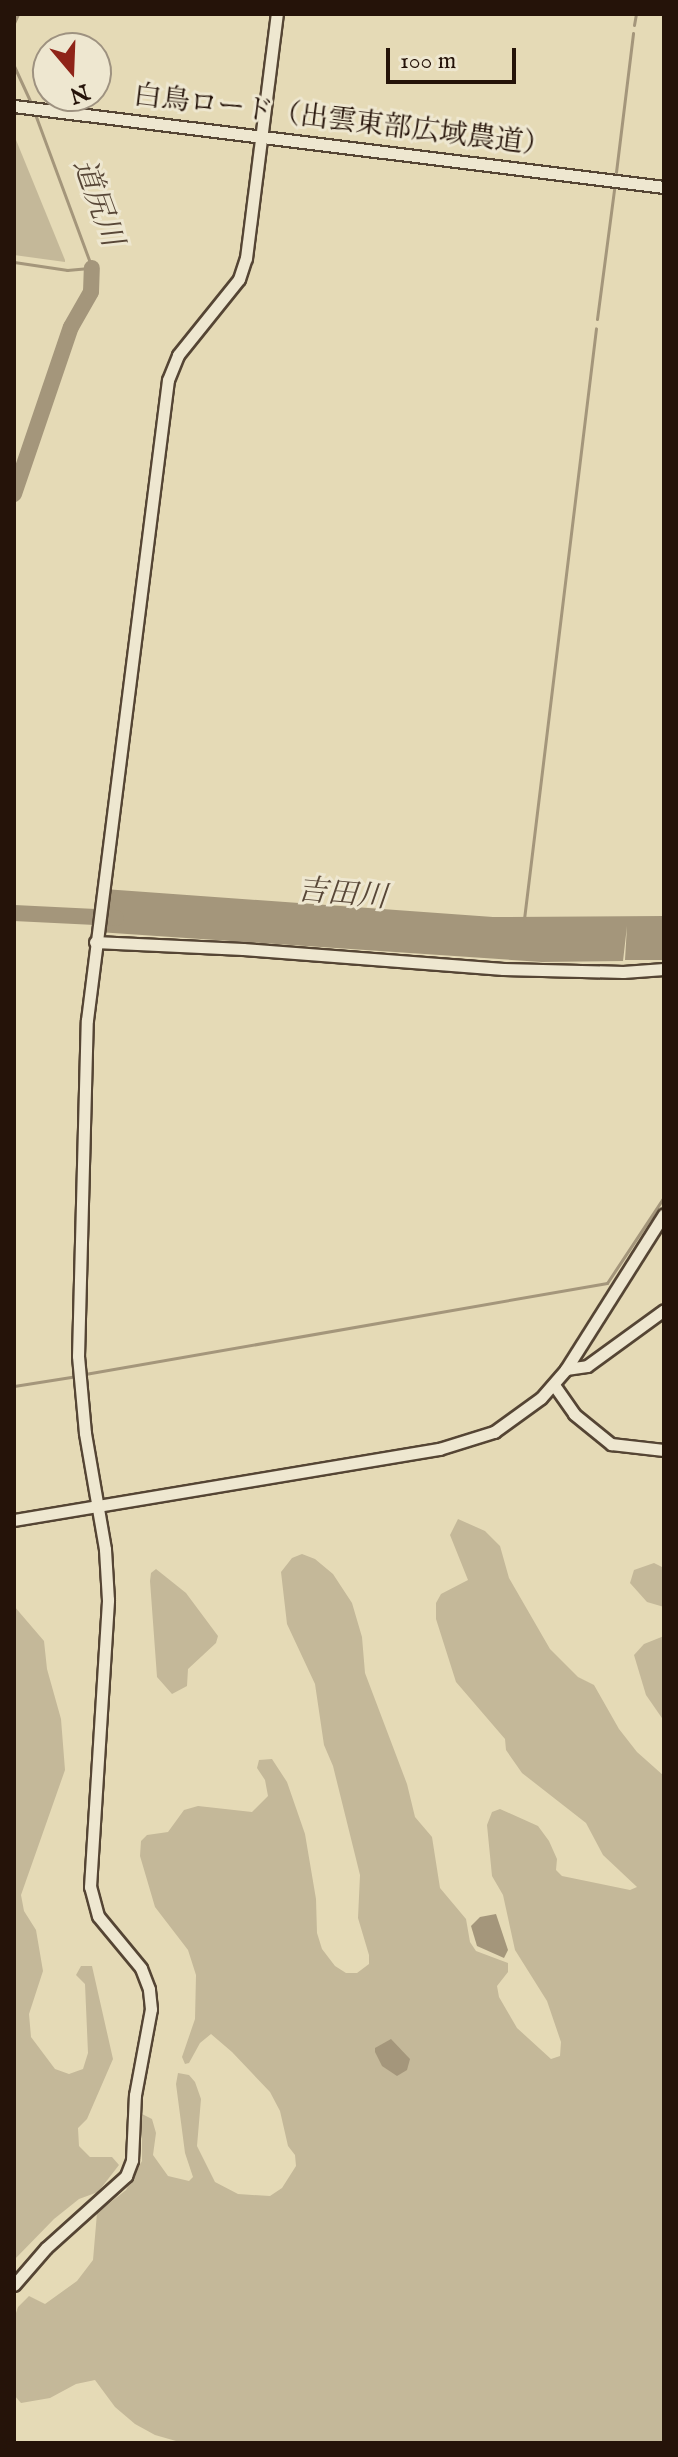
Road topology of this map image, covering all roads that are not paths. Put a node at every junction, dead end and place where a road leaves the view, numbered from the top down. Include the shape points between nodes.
1 (277, 14) edge
2 (16, 106) edge
3 (262, 138) junction
4 (664, 187) edge
5 (95, 940) junction
6 (664, 969) edge
7 (664, 1214) edge
8 (664, 1310) edge
9 (566, 1369) junction
10 (554, 1385) junction
11 (664, 1450) edge
12 (97, 1506) junction
13 (14, 1520) edge
14 (14, 2285) edge

1 - 3 street
2 - 3 street, 白鳥ロード（出雲東部広域農道）
3 - 4 street, 白鳥ロード（出雲東部広域農道）
3 - 5 street via 239,279 178,355 168,380
5 - 6 street via 503,969
5 - 12 street via 87,1020 78,1356
7 - 9 street
8 - 9 street via 587,1366
9 - 10 street
10 - 11 street via 574,1414 611,1444
10 - 12 street via 514,1421 439,1449
12 - 13 street
12 - 14 street via 108,1600 92,1899 101,1922 141,1968 151,2009 126,2176 46,2248

